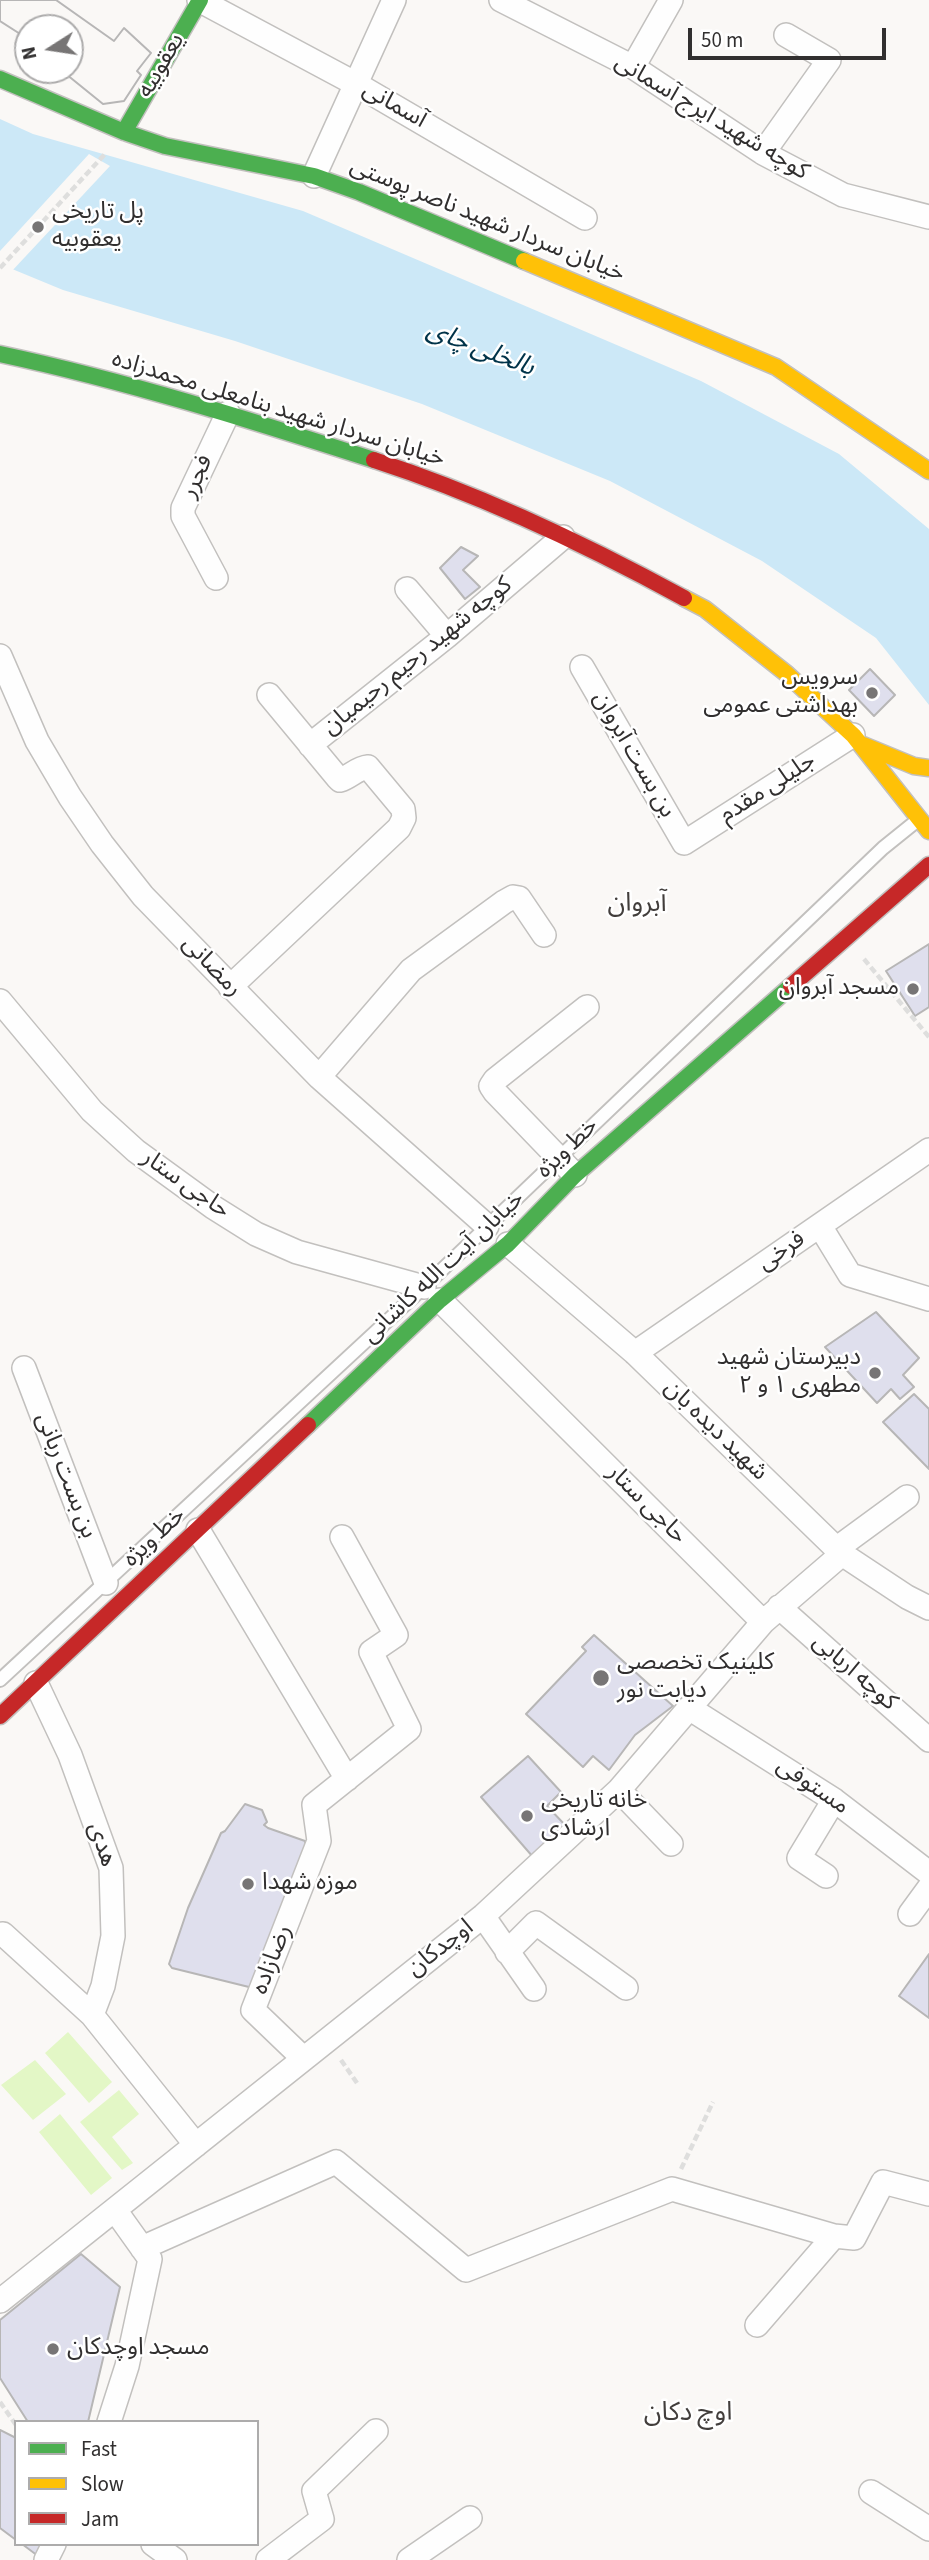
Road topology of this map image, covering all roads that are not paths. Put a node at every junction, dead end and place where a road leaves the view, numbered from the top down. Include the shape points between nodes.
1 (200, 0) edge
2 (394, 0) edge
3 (501, 0) edge
4 (671, 0) edge
5 (786, 35) dead end
6 (0, 67) edge
7 (633, 67) junction
8 (9, 84) edge
9 (356, 84) junction
10 (124, 132) junction
11 (763, 153) junction
12 (314, 176) junction
13 (929, 217) edge
14 (584, 218) dead end
15 (0, 354) edge
16 (228, 413) junction
17 (929, 471) edge
18 (563, 537) junction
19 (216, 578) dead end
20 (407, 589) dead end
21 (447, 636) junction
22 (0, 656) edge
23 (582, 667) dead end
24 (7, 694) edge
25 (269, 695) dead end
26 (857, 739) junction
27 (310, 745) junction
28 (929, 768) edge
29 (926, 820) edge
30 (684, 843) joint
31 (929, 865) edge
32 (544, 935) dead end
33 (230, 987) junction
34 (0, 1001) edge
35 (587, 1007) dead end
36 (319, 1077) junction
37 (929, 1150) edge
38 (558, 1158) junction
39 (575, 1175) junction
40 (487, 1226) junction
41 (820, 1226) junction
42 (509, 1244) junction
43 (432, 1294) junction
44 (929, 1298) edge
45 (635, 1353) junction
46 (24, 1368) dead end
47 (907, 1497) dead end
48 (198, 1530) junction
49 (342, 1537) dead end
50 (839, 1551) junction
51 (106, 1583) junction
52 (929, 1608) edge
53 (771, 1614) junction
54 (0, 1680) edge
55 (36, 1683) junction
56 (689, 1707) junction
57 (0, 1716) edge
58 (929, 1740) edge
59 (347, 1779) junction
60 (619, 1790) junction
61 (834, 1800) junction
62 (671, 1844) dead end
63 (929, 1873) edge
64 (826, 1876) dead end
65 (929, 1888) edge
66 (910, 1914) dead end
67 (483, 1916) junction
68 (3, 1934) dead end
69 (507, 1952) junction
70 (626, 1988) dead end
71 (534, 1989) dead end
72 (92, 2015) junction
73 (303, 2058) junction
74 (196, 2145) junction
75 (929, 2194) edge
76 (115, 2210) junction
77 (834, 2236) junction
78 (142, 2248) junction
79 (0, 2301) edge
80 (757, 2325) dead end
81 (110, 2420) edge
82 (376, 2431) dead end
83 (871, 2492) dead end
84 (470, 2518) dead end
85 (929, 2529) edge
86 (156, 2546) edge
87 (175, 2560) edge
88 (268, 2560) edge
89 (409, 2560) edge

1 - 9 street, آسمانی
1 - 10 main road, یعقوبیه
2 - 9 street
3 - 7 street, کوچه شهید ایرج آسمانی
4 - 7 street
5 - 11 street via 829,60
6 - 8 street
7 - 11 street, کوچه شهید ایرج آسمانی
8 - 10 main road, خیابان سردار شهید ناصر پوستی
9 - 12 street
9 - 14 street, آسمانی
10 - 12 main road, خیابان سردار شهید ناصر پوستی via 165,146
11 - 13 street, کوچه شهید ایرج آسمانی via 843,195
12 - 17 main road, خیابان سردار شهید ناصر پوستی via 776,367
15 - 16 main road, خیابان سردار شهید بنامعلی محمدزاده
16 - 18 main road, خیابان سردار شهید بنامعلی محمدزاده via 421,475
16 - 19 street, فجرر via 183,508
18 - 21 street, کوچه شهید رحیم رحیمیان
18 - 26 main road, خیابان سردار شهید بنامعلی محمدزاده via 705,609 787,674
20 - 21 street
21 - 27 street, کوچه شهید رحیم رحیمیان
22 - 24 street, رمضانی
23 - 30 street, بن بست آبروان
24 - 33 street, رمضانی via 102,844 143,896
25 - 27 street
26 - 28 main road via 914,766
26 - 29 main road, خیابان سردار شهید بنامعلی محمدزاده
26 - 30 street, جلیلی مقدم
27 - 33 street, کوچه شهید رحیم رحیمیان via 340,780 362,768 373,770 403,809 404,818 399,828
29 - 38 lane, خط ویژه via 883,848
31 - 39 main road, خیابان آیت الله کاشانی
32 - 36 street via 519,898 504,902 411,970
33 - 36 street, رمضانی
34 - 43 street, حاجی ستار via 92,1111 136,1151 213,1207 297,1252
35 - 38 street via 492,1086
36 - 40 street, رمضانی
37 - 41 street, فرخی
38 - 39 street
38 - 40 lane, خط ویژه
39 - 42 main road, خیابان آیت الله کاشانی
40 - 42 main road
40 - 43 lane, خط ویژه
41 - 44 street via 850,1275
41 - 45 street, فرخی
42 - 43 main road, خیابان آیت الله کاشانی
42 - 45 street, شهید دیده بان
43 - 48 main road, خیابان آیت الله کاشانی
43 - 51 lane, خط ویژه
43 - 53 street, حاجی ستار
45 - 50 street, شهید دیده بان
46 - 51 street, بن بست ربانی
47 - 50 street, اوچدکان
48 - 55 main road, خیابان آیت الله کاشانی
48 - 59 street
49 - 59 street, رضازاده via 396,1635 371,1652 410,1729
50 - 52 street, شهید دیده بان
50 - 53 street, اوچدکان
51 - 54 lane, خط ویژه
53 - 56 street, اوچدکان
53 - 58 street, کوچه اربابی
55 - 57 main road, خیابان آیت الله کاشانی
55 - 72 street, هدی via 70,1755 111,1868 113,1936
56 - 60 street, اوچدکان
56 - 61 street, مستوفی
59 - 73 street, رضازاده via 314,1805 319,1841 253,2010
60 - 62 street
60 - 67 street, اوچدکان
61 - 63 street, مستوفی
61 - 64 street via 799,1858
65 - 66 street
67 - 69 street
67 - 73 street, اوچدکان
68 - 72 street
69 - 70 street via 536,1923
69 - 71 street
72 - 74 street
73 - 74 street, اوچدکان
74 - 76 street, اوچدکان
75 - 77 street via 883,2182 854,2238
76 - 78 street
76 - 79 street, اوچدکان
77 - 78 street via 672,2189 466,2270 336,2162
77 - 80 street
78 - 81 street via 150,2259 127,2366
82 - 88 street via 314,2491 322,2519
83 - 85 street
84 - 89 street
86 - 87 street

